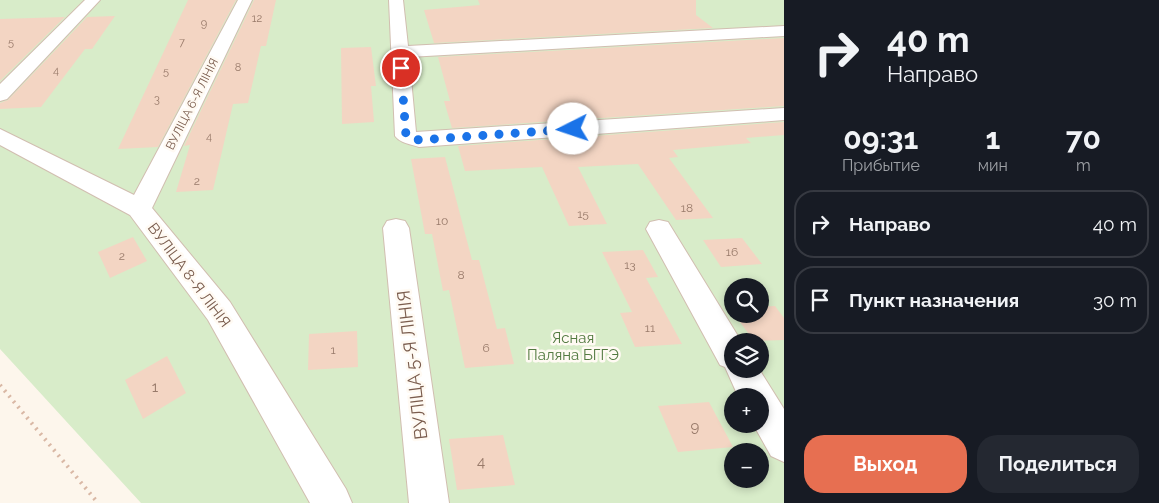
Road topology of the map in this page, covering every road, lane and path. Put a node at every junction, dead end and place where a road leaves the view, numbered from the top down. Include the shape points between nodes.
1 (93, 0) edge
2 (244, 0) edge
3 (396, 0) edge
4 (784, 31) edge
5 (400, 52) junction
6 (0, 95) edge
7 (784, 114) edge
8 (0, 136) edge
9 (139, 209) junction
10 (396, 228) dead end
11 (659, 229) dead end
12 (724, 341) edge
13 (0, 385) edge
14 (769, 417) edge
15 (784, 443) edge
16 (98, 503) edge
17 (332, 503) edge
18 (428, 503) edge

1 - 6 street
2 - 9 street, ВУЛІЦА 6-Я ЛІНІЯ
3 - 5 street
4 - 5 street
5 - 7 street via 406,136 419,140
8 - 9 street, ВУЛІЦА 8-Я ЛІНІЯ
9 - 17 street, ВУЛІЦА 8-Я ЛІНІЯ via 219,310
10 - 18 street, ВУЛІЦА 5-Я ЛІНІЯ
11 - 12 street
13 - 16 path
14 - 15 street

